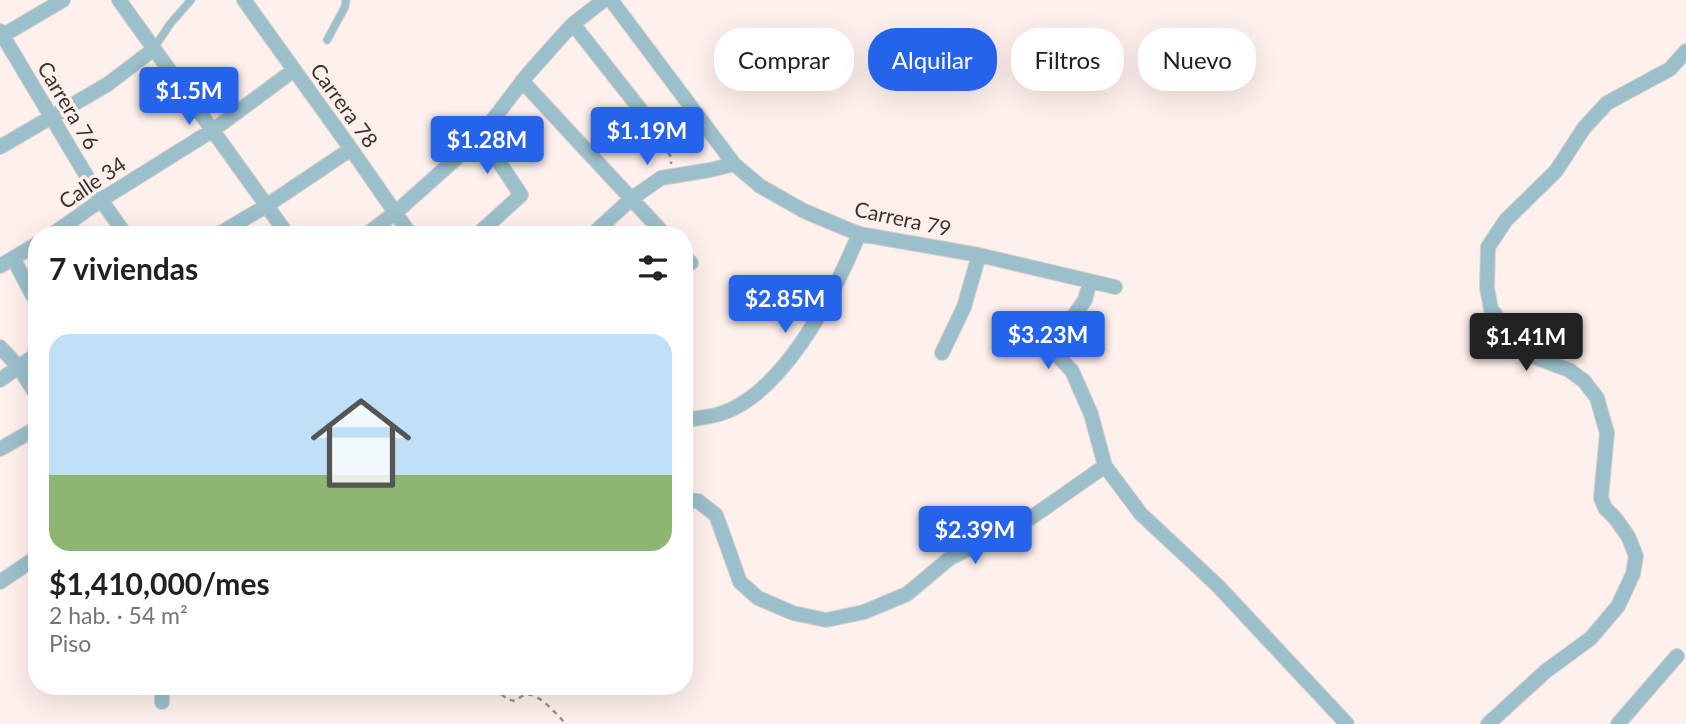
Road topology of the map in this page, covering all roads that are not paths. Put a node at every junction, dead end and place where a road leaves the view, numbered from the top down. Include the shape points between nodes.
1 (63, 0) edge
2 (119, 0) edge
3 (191, 0) edge
4 (244, 0) edge
5 (346, 0) edge
6 (604, 0) edge
7 (611, 0) edge
8 (573, 24) junction
9 (1, 35) edge
10 (327, 40) dead end
11 (154, 49) junction
12 (1686, 51) edge
13 (294, 70) junction
14 (522, 81) junction
15 (52, 117) junction
16 (651, 123) road end
17 (213, 130) junction
18 (479, 138) junction
19 (0, 147) edge
20 (351, 149) junction
21 (734, 164) junction
22 (631, 199) junction
23 (101, 200) junction
24 (266, 206) junction
25 (395, 212) junction
26 (64, 226) edge
27 (119, 226) edge
28 (232, 226) edge
29 (281, 226) edge
30 (377, 226) edge
31 (405, 226) edge
32 (487, 226) edge
33 (602, 226) edge
34 (656, 226) edge
35 (859, 234) junction
36 (28, 249) edge
37 (979, 254) junction
38 (13, 258) junction
39 (0, 266) edge
40 (1090, 281) junction
41 (28, 286) edge
42 (1115, 287) dead end
43 (0, 347) edge
44 (942, 353) dead end
45 (28, 360) edge
46 (19, 367) junction
47 (0, 380) edge
48 (28, 382) edge
49 (693, 420) edge
50 (28, 433) edge
51 (0, 449) edge
52 (1105, 466) junction
53 (693, 501) edge
54 (28, 563) edge
55 (0, 582) edge
56 (1677, 656) dead end
57 (162, 695) edge
58 (162, 702) dead end
59 (1347, 724) edge
60 (1488, 724) edge
61 (1618, 724) edge

1 - 9 street
2 - 11 street
3 - 11 lane
4 - 13 street, Carrera 78
5 - 10 lane
6 - 8 street
7 - 21 street, Carrera 79
8 - 14 street
8 - 16 street
9 - 15 street, Carrera 76
11 - 15 street via 108,84
11 - 17 street
12 - 60 street via 1670,69 1607,103 1556,171 1506,220 1488,247 1486,288 1491,309 1516,342 1537,359 1569,370 1597,398 1607,433 1601,498 1636,556 1618,606 1591,638 1546,671
13 - 17 street, Calle 34
13 - 20 street, Carrera 78
14 - 18 street
14 - 22 street
15 - 19 street
15 - 23 street, Carrera 76
17 - 23 street, Calle 34
17 - 24 street
18 - 25 street
18 - 32 street via 521,195
20 - 24 street
20 - 25 street, Carrera 78
21 - 22 street via 662,178
21 - 35 street, Carrera 79 via 760,186 804,211
22 - 33 street
22 - 34 street
23 - 26 street, Calle 34
23 - 27 street, Carrera 76
24 - 28 street
24 - 29 street
25 - 30 street
25 - 31 street, Carrera 78
35 - 37 street, Carrera 79
35 - 49 street via 808,334 770,381 746,402
36 - 38 street
37 - 40 street, Carrera 79
37 - 44 street via 964,306
38 - 39 street
38 - 41 street
40 - 42 street, Carrera 79
40 - 52 street via 1085,300 1053,345 1072,371 1091,414
43 - 46 street
45 - 46 street
46 - 47 street
46 - 48 street
50 - 51 street
52 - 53 street via 1032,517 950,558 907,594 864,612 826,620 758,598 740,582 716,515
52 - 59 street via 1141,514 1219,586
54 - 55 street
56 - 61 street
57 - 58 street

